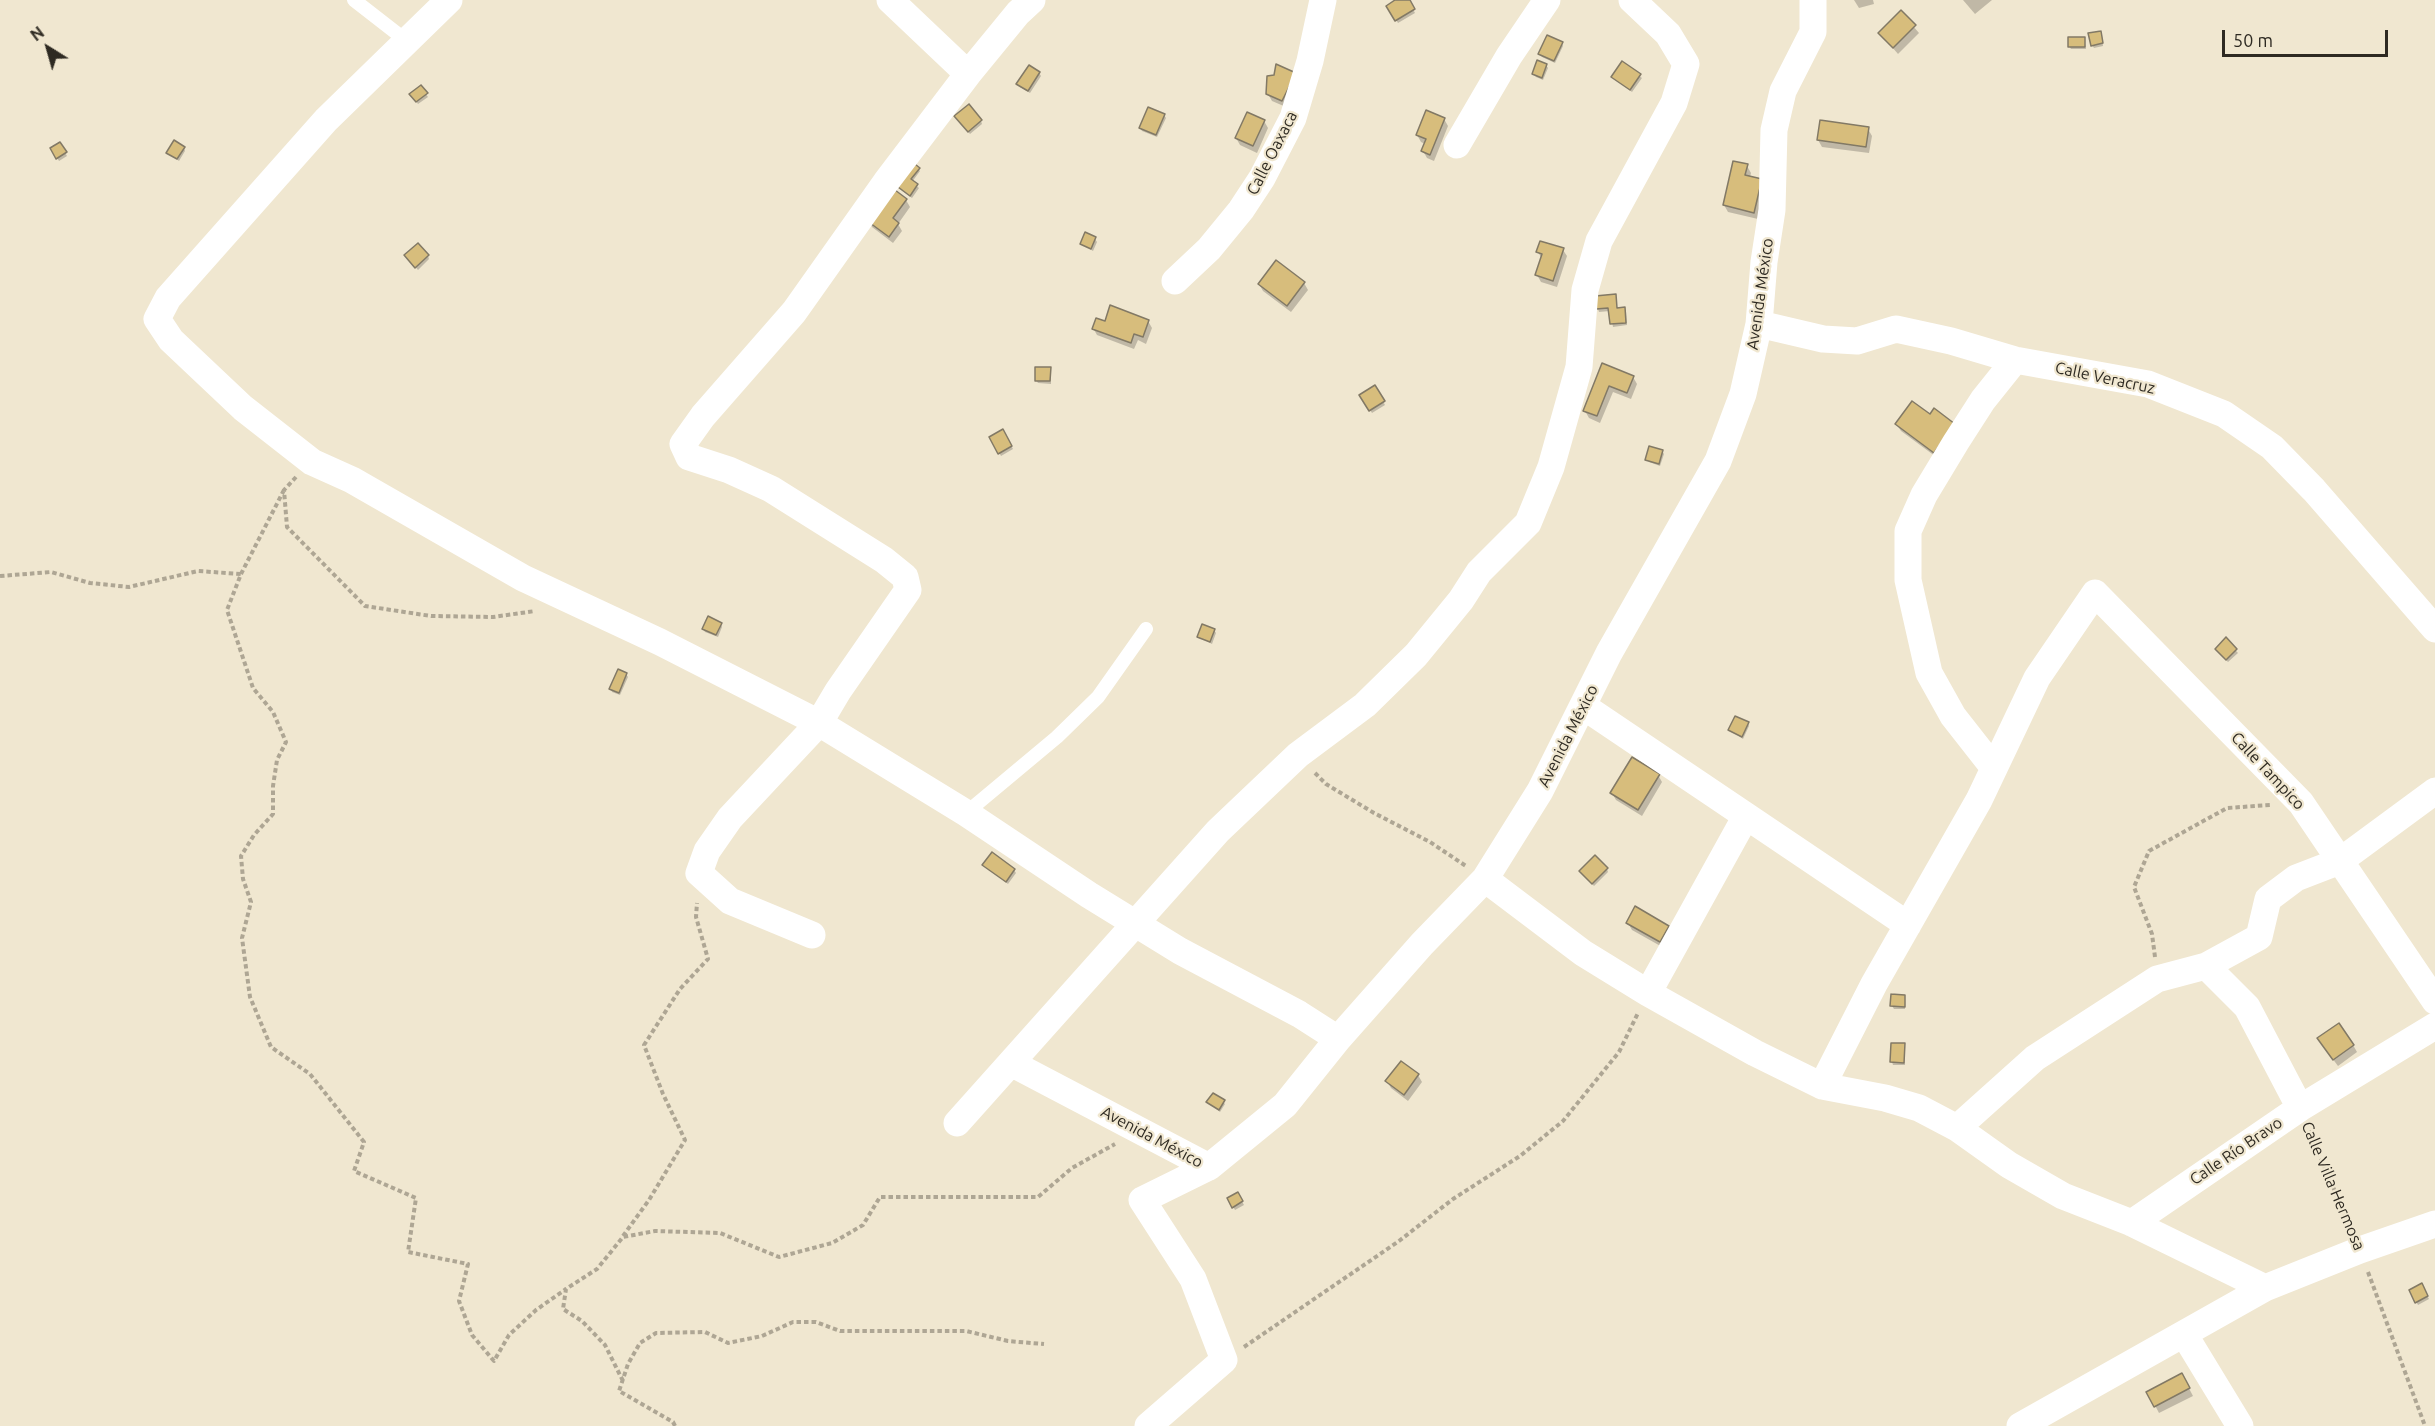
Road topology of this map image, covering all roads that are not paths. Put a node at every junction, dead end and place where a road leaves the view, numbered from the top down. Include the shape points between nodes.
1 (354, 0) edge
2 (449, 0) edge
3 (890, 0) edge
4 (1032, 0) edge
5 (1323, 0) edge
6 (1547, 0) edge
7 (1632, 0) edge
8 (1813, 0) edge
9 (408, 42) junction
10 (968, 74) junction
11 (1456, 145) dead end
12 (1175, 280) dead end
13 (1759, 324) junction
14 (2015, 360) junction
15 (1146, 629) dead end
16 (2435, 629) edge
17 (1583, 706) junction
18 (819, 723) junction
19 (1994, 767) junction
20 (2435, 791) edge
21 (966, 813) junction
22 (1746, 816) junction
23 (2340, 861) junction
24 (1485, 879) junction
25 (1135, 923) junction
26 (1908, 925) junction
27 (812, 934) dead end
28 (2206, 966) junction
29 (1648, 993) junction
30 (2435, 1001) edge
31 (2435, 1026) edge
32 (1338, 1039) junction
33 (1011, 1063) junction
34 (1822, 1086) junction
35 (2300, 1108) junction
36 (957, 1123) dead end
37 (1957, 1128) junction
38 (1209, 1167) junction
39 (2132, 1223) junction
40 (2435, 1224) edge
41 (2265, 1288) junction
42 (2184, 1334) junction
43 (1148, 1426) edge
44 (2020, 1426) edge
45 (2240, 1426) edge

1 - 9 lane
2 - 9 street
3 - 10 street
4 - 10 street
5 - 12 street, Calle Oaxaca via 1293,118 1262,178 1222,234
6 - 11 street
7 - 25 street via 1668,34 1686,64 1674,103 1599,241 1585,290 1579,367 1551,467 1528,523 1479,572 1416,655 1365,705 1298,755 1218,831
8 - 13 street, Avenida México via 1813,32 1784,91 1774,130 1772,210
9 - 18 street via 326,120 168,298 158,319 171,340 243,408 312,462 352,480 523,578
10 - 18 street via 794,312 682,444 689,458 771,489 905,577 908,590
13 - 14 street, Calle Veracruz via 1823,339 1857,341 1896,329
13 - 17 street, Avenida México via 1743,394 1718,460
14 - 16 street, Calle Veracruz via 2148,384 2224,414 2272,447
14 - 19 street via 1956,442 1924,495 1908,531 1908,580 1929,673 1953,716
15 - 21 lane via 1098,697
17 - 22 street
17 - 24 street, Avenida México via 1540,791
18 - 21 street
18 - 27 street via 730,818 707,851 699,873 730,901
19 - 23 street, Calle Tampico via 2037,678 2095,593 2301,803
19 - 26 street
20 - 23 street
21 - 25 street
22 - 26 street
22 - 29 street
23 - 28 street via 2296,878 2268,899 2259,937
23 - 30 street, Calle Tampico
24 - 29 street via 1583,953
24 - 32 street, Avenida México
25 - 32 street
25 - 33 street
26 - 34 street
28 - 35 street, Calle Villa Hermosa via 2247,1007
28 - 37 street via 2157,979 2035,1058
29 - 34 street
31 - 35 street, Calle Río Bravo
32 - 38 street, Avenida México via 1285,1105
33 - 36 street
33 - 38 street, Avenida México
34 - 37 street via 1919,1108
35 - 39 street, Calle Río Bravo
37 - 39 street via 2008,1165 2063,1196
38 - 43 street via 1142,1200 1193,1279 1224,1360
39 - 41 street
40 - 41 street
41 - 42 street
42 - 44 street
42 - 45 street

